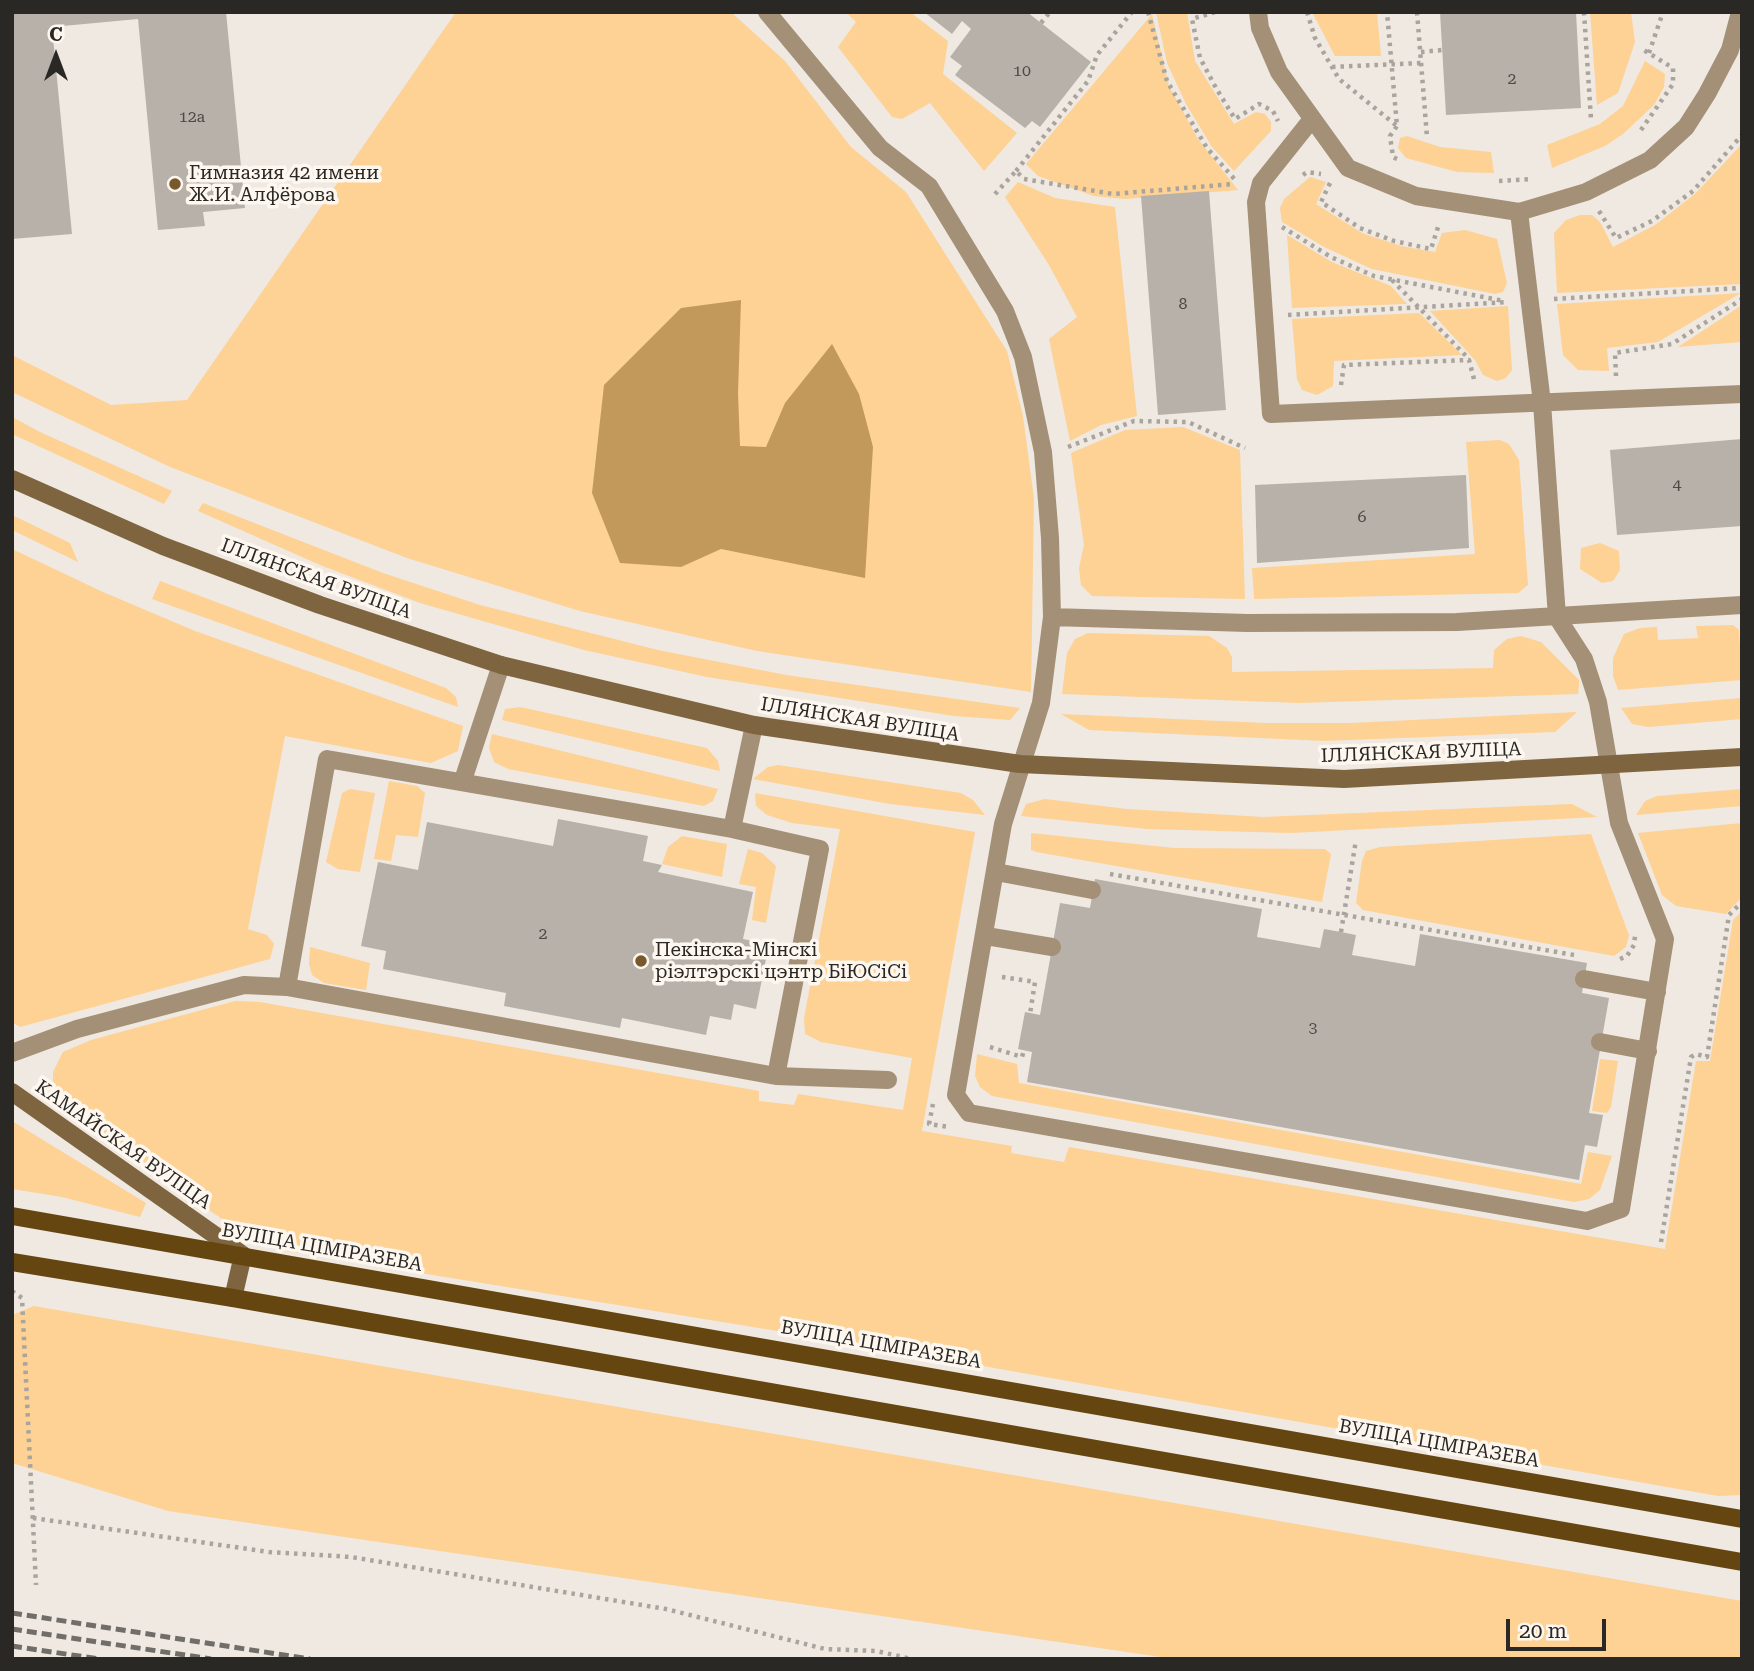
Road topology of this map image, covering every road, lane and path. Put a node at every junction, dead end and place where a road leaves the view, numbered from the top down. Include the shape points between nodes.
1 (767, 12) edge
2 (1050, 12) edge
3 (1132, 12) edge
4 (1148, 12) edge
5 (1214, 12) edge
6 (1258, 12) edge
7 (1307, 12) edge
8 (1387, 12) edge
9 (1418, 12) edge
10 (1584, 12) edge
11 (1662, 12) edge
12 (1740, 12) edge
13 (1041, 23) dead end
14 (1642, 49) dead end
15 (1442, 50) dead end
16 (1421, 52) junction
17 (1649, 53) junction
18 (1390, 63) junction
19 (1422, 63) junction
20 (1332, 67) junction
21 (1311, 118) junction
22 (1591, 118) dead end
23 (1397, 126) junction
24 (1275, 134) dead end
25 (1638, 135) dead end
26 (1742, 135) edge
27 (1427, 137) dead end
28 (1402, 163) dead end
29 (1016, 172) junction
30 (1245, 174) dead end
31 (1546, 177) dead end
32 (1493, 180) dead end
33 (1236, 181) junction
34 (1294, 181) dead end
35 (995, 194) dead end
36 (1589, 206) dead end
37 (1519, 212) junction
38 (1448, 221) dead end
39 (1278, 237) dead end
40 (1391, 279) junction
41 (1549, 287) dead end
42 (1742, 288) edge
43 (1512, 290) dead end
44 (1550, 299) junction
45 (1742, 299) edge
46 (1284, 302) dead end
47 (1512, 302) junction
48 (1422, 308) junction
49 (1551, 311) dead end
50 (1286, 315) junction
51 (1287, 327) dead end
52 (1469, 360) junction
53 (1616, 377) junction
54 (1607, 378) dead end
55 (1482, 386) dead end
56 (1338, 389) dead end
57 (1742, 394) edge
58 (1623, 400) junction
59 (1542, 403) junction
60 (1245, 447) dead end
61 (1064, 449) dead end
62 (12, 479) edge
63 (1742, 605) edge
64 (1052, 617) junction
65 (1557, 617) junction
66 (501, 665) junction
67 (754, 725) junction
68 (1742, 757) edge
69 (1020, 764) junction
70 (1607, 765) junction
71 (463, 780) junction
72 (732, 829) junction
73 (1356, 840) dead end
74 (996, 872) junction
75 (1097, 872) dead end
76 (1092, 890) dead end
77 (1742, 902) edge
78 (1344, 914) junction
79 (1635, 931) dead end
80 (1341, 932) dead end
81 (986, 936) junction
82 (1052, 947) dead end
83 (1581, 956) dead end
84 (1614, 962) dead end
85 (978, 973) junction
86 (1584, 979) dead end
87 (287, 987) junction
88 (1657, 992) junction
89 (1030, 1014) dead end
90 (1600, 1042) dead end
91 (1648, 1051) junction
92 (12, 1053) edge
93 (776, 1076) junction
94 (888, 1080) dead end
95 (12, 1092) edge
96 (12, 1216) edge
97 (1661, 1242) dead end
98 (243, 1255) junction
99 (12, 1262) edge
100 (12, 1291) edge
101 (233, 1298) junction
102 (33, 1518) junction
103 (1742, 1519) edge
104 (1742, 1562) edge
105 (36, 1585) dead end
106 (912, 1659) edge

1 - 64 lane via 880,148 929,186 1005,311 1023,357 1043,452
2 - 13 path
3 - 29 path via 1097,55 1088,80
4 - 33 path via 1167,80 1207,148
5 - 24 path via 1192,19 1200,58 1235,118 1258,104 1273,111 1278,123
6 - 21 lane via 1279,72
7 - 20 path
8 - 18 path
9 - 16 path
10 - 22 path
11 - 17 path
12 - 37 lane via 1730,50 1707,94 1686,127 1650,160 1586,192
14 - 17 path
15 - 16 path
16 - 19 path
17 - 25 path via 1673,68 1673,84
18 - 19 path
18 - 20 path
18 - 23 path
19 - 27 path
20 - 23 path via 1339,79
21 - 37 lane via 1348,168 1416,196
21 - 59 lane via 1261,183 1256,202 1271,414
23 - 28 path via 1390,136 1393,157
26 - 36 path via 1693,191 1652,221 1616,238 1598,211
29 - 33 path via 1024,179 1113,194
29 - 35 path
30 - 33 path
31 - 32 path
34 - 38 path via 1307,172 1332,179 1321,202 1360,228 1394,241 1431,249 1440,223
37 - 59 lane
39 - 40 path via 1276,224 1331,257
40 - 47 path
40 - 48 path
41 - 44 path
42 - 44 path
43 - 47 path
44 - 49 path
45 - 53 path via 1672,344 1615,353
46 - 50 path
47 - 48 path
48 - 50 path
48 - 52 path
50 - 51 path
52 - 55 path via 1475,383
52 - 56 path via 1344,365
53 - 54 path
53 - 58 path
57 - 58 lane
58 - 59 lane
59 - 65 lane
60 - 61 path via 1188,422 1134,421
62 - 66 street, ІЛЛЯНСКАЯ ВУЛІЦА via 163,546 320,605
63 - 65 lane
64 - 65 lane via 1247,623
64 - 69 lane via 1041,703
65 - 70 lane via 1584,659 1598,702
66 - 67 street, ІЛЛЯНСКАЯ ВУЛІЦА
66 - 71 lane
67 - 69 street, ІЛЛЯНСКАЯ ВУЛІЦА
67 - 72 lane
68 - 70 street, ІЛЛЯНСКАЯ ВУЛІЦА
69 - 70 street, ІЛЛЯНСКАЯ ВУЛІЦА via 1344,779
69 - 74 lane via 1003,824
70 - 88 lane via 1619,823 1665,939
71 - 72 lane
71 - 87 lane via 327,759
72 - 93 lane via 820,849
73 - 78 path
74 - 76 lane
74 - 81 lane
75 - 78 path
77 - 97 path via 1729,915 1707,1056 1691,1057
78 - 80 path
78 - 83 path
79 - 84 path via 1627,956
81 - 82 lane
81 - 85 lane
85 - 89 path via 1035,982
85 - 91 lane via 956,1095 969,1113 1587,1221 1621,1209
86 - 88 lane
87 - 92 lane via 244,985 77,1030
87 - 93 lane
88 - 91 lane
90 - 91 lane
93 - 94 lane
95 - 98 street, КАМАЙСКАЯ ВУЛІЦА
96 - 98 main road, ВУЛІЦА ЦІМІРАЗЕВА
98 - 101 street
98 - 103 main road, ВУЛІЦА ЦІМІРАЗЕВА
99 - 101 main road
100 - 102 path via 22,1298
101 - 104 main road
102 - 105 path
102 - 106 path via 269,1552 365,1559 666,1609 825,1649 876,1651

